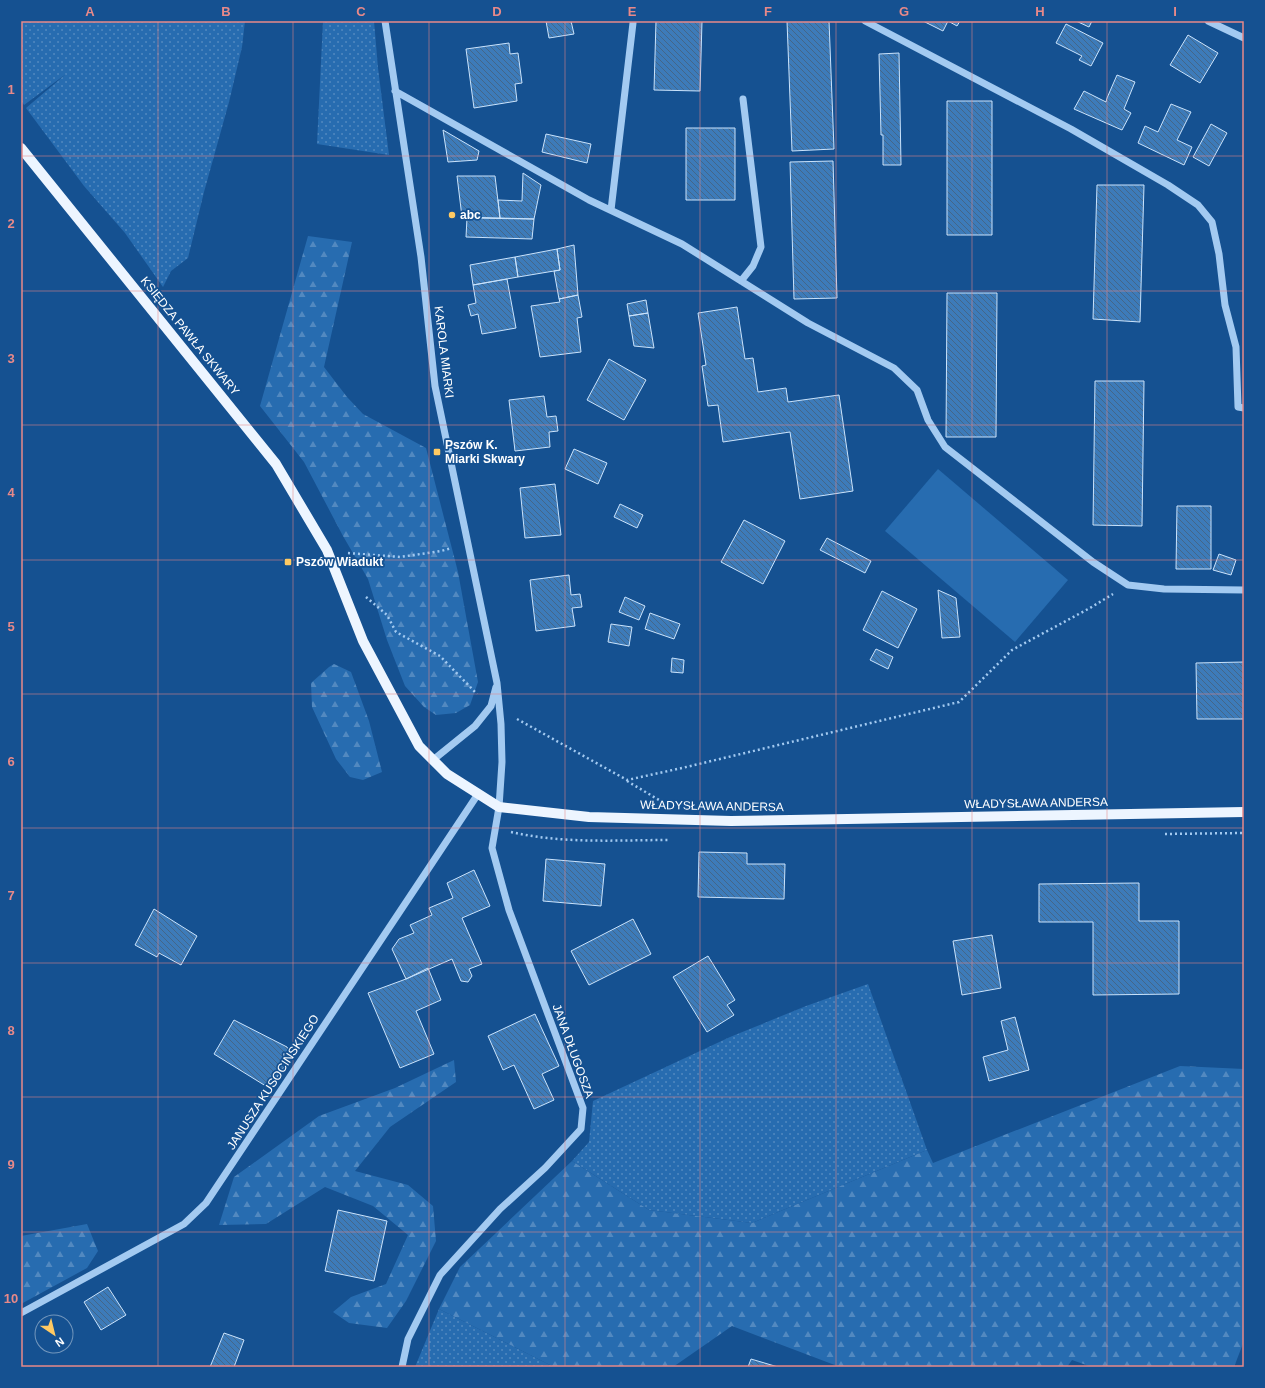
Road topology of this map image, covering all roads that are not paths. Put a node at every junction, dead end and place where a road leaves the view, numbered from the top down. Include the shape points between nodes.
1 (385, 21) edge
2 (865, 21) edge
3 (1208, 21) edge
4 (633, 23) dead end
5 (1244, 38) edge
6 (395, 91) junction
7 (743, 100) dead end
8 (21, 148) edge
9 (611, 210) junction
10 (741, 281) junction
11 (1244, 408) edge
12 (327, 550) joint
13 (1244, 590) edge
14 (497, 683) junction
15 (432, 760) junction
16 (478, 794) junction
17 (499, 807) junction
18 (1244, 812) edge
19 (21, 1312) edge
20 (402, 1367) edge

1 - 6 street, KAROLA MIARKI
2 - 11 street via 1071,129 1198,205 1212,222 1218,248 1225,305 1236,347 1238,407
3 - 5 street
4 - 9 street
6 - 9 street
6 - 14 street, KAROLA MIARKI via 421,257 435,386
7 - 10 street via 761,247 753,266
8 - 12 main road, KSIĘDZA PAWŁA SKWARY via 276,464
9 - 10 street via 682,244
10 - 13 street via 808,324 894,368 917,390 928,420 945,447 1093,562 1128,585 1164,589
12 - 15 main road, WŁADYSŁAWA ANDERSA via 363,641 419,746
14 - 15 street, KAROLA MIARKI via 491,706 475,726
14 - 17 street, KAROLA MIARKI via 502,762
15 - 16 main road, WŁADYSŁAWA ANDERSA via 447,774
16 - 17 main road, WŁADYSŁAWA ANDERSA
16 - 19 street, JANUSZA KUSOCIŃSKIEGO via 206,1203 184,1224
17 - 18 main road, WŁADYSŁAWA ANDERSA via 589,817 731,821
17 - 20 street, JANA DŁUGOSZA via 492,848 509,910 582,1108 581,1129 545,1168 500,1209 440,1275 408,1339

